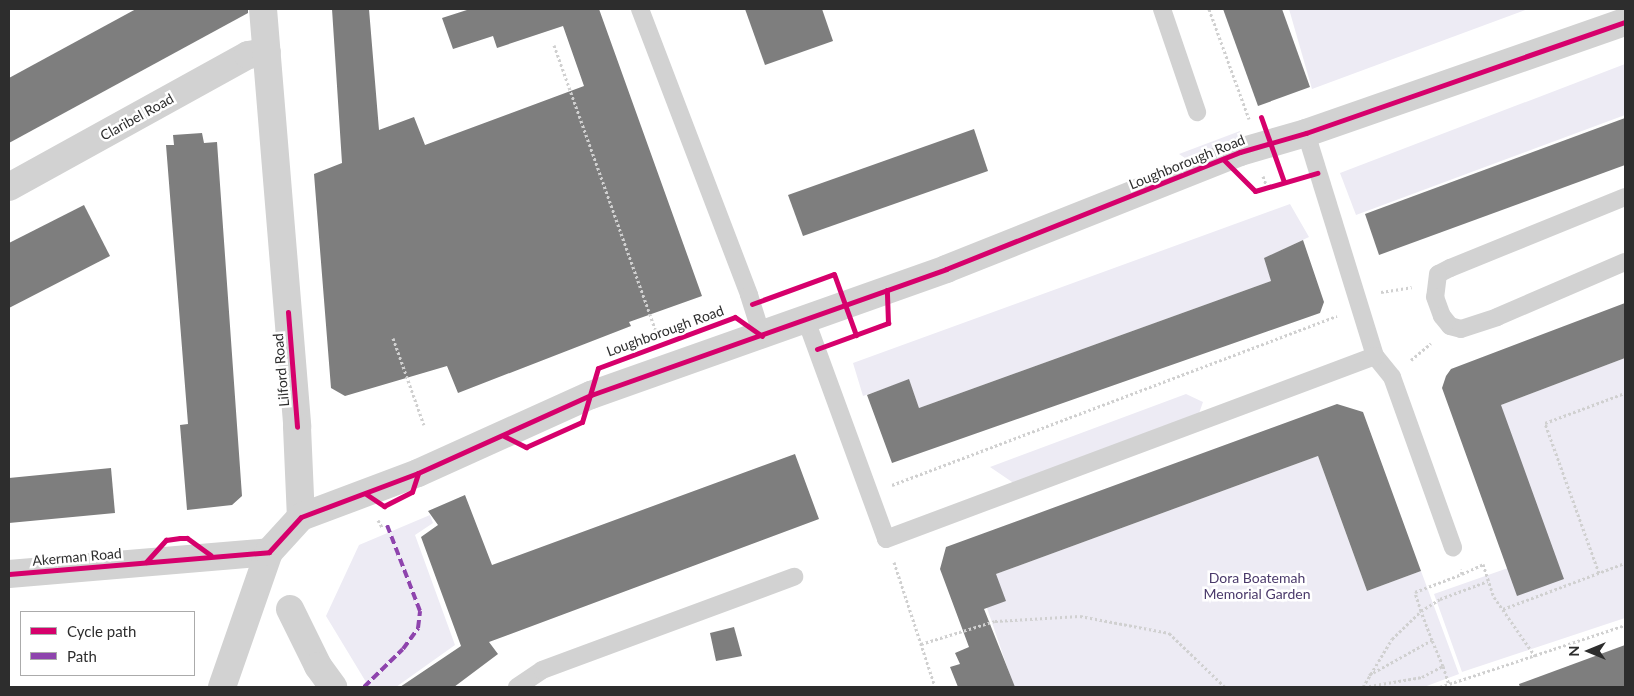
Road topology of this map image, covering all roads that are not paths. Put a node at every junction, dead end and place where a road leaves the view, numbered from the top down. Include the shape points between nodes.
1 (263, 9) edge
2 (640, 9) edge
3 (1162, 9) edge
4 (1625, 22) edge
5 (267, 52) junction
6 (1198, 112) dead end
7 (1306, 133) junction
8 (9, 187) edge
9 (1625, 197) edge
10 (1625, 262) edge
11 (806, 320) junction
12 (762, 336) junction
13 (1376, 356) junction
14 (301, 517) junction
15 (1453, 547) road end
16 (269, 552) junction
17 (9, 574) edge
18 (794, 577) dead end
19 (290, 609) dead end
20 (222, 687) edge
21 (333, 687) edge
22 (517, 687) edge

1 - 5 street, Lilford Road
2 - 12 lane
3 - 6 lane
4 - 7 street, Loughborough Road
5 - 8 street, Claribel Road via 248,55
5 - 14 street, Lilford Road via 297,426
7 - 11 street, Loughborough Road via 1270,143
7 - 13 lane
9 - 10 lane via 1438,274 1435,297 1442,316 1450,326 1461,329 1497,317
11 - 12 street, Loughborough Road
11 - 13 lane via 886,539
12 - 14 street, Loughborough Road via 591,395 418,473
13 - 15 lane via 1392,377
14 - 16 street, Loughborough Road
16 - 17 street, Akerman Road
16 - 20 street, Loughborough Road
18 - 22 lane via 542,670
19 - 21 street via 318,666

